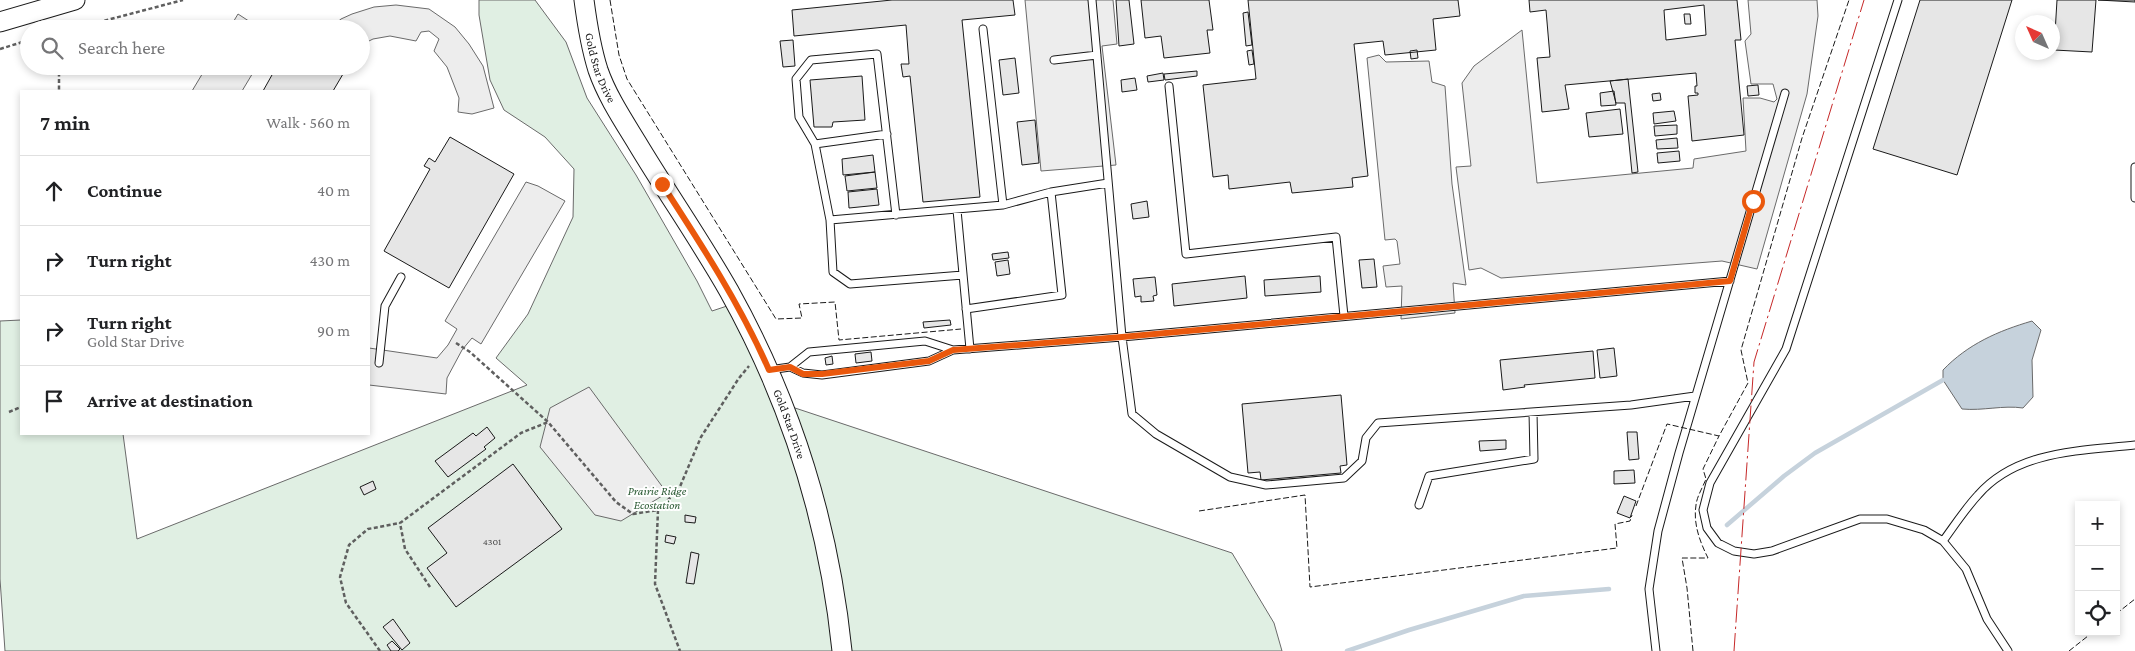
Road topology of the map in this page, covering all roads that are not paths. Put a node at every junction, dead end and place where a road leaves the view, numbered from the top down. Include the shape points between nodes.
1 (75, 0) edge
2 (584, 0) edge
3 (1092, 0) edge
4 (1898, 0) edge
5 (0, 22) edge
6 (983, 29) dead end
7 (1097, 55) junction
8 (1054, 60) dead end
9 (1169, 86) dead end
10 (1785, 93) dead end
11 (887, 134) junction
12 (815, 144) junction
13 (2135, 167) edge
14 (1108, 183) junction
15 (1051, 192) junction
16 (2135, 198) edge
17 (1003, 205) junction
18 (957, 210) junction
19 (896, 215) junction
20 (830, 220) junction
21 (963, 275) junction
22 (401, 276) dead end
23 (1730, 281) junction
24 (966, 309) junction
25 (1344, 316) junction
26 (1122, 337) junction
27 (970, 349) junction
28 (953, 350) junction
29 (379, 363) dead end
30 (790, 367) junction
31 (769, 370) junction
32 (1695, 396) junction
33 (1533, 412) junction
34 (2135, 445) edge
35 (1419, 505) dead end
36 (1943, 541) junction
37 (842, 651) edge
38 (1656, 651) edge
39 (2008, 651) edge

1 - 5 street
2 - 31 street, Gold Star Drive via 599,71 612,101 696,235
3 - 7 lane
4 - 36 lane via 1786,349 1710,483 1703,510 1707,528 1718,543 1734,551 1754,554 1772,551 1860,519 1886,519 1924,530
6 - 17 lane
7 - 8 lane
7 - 14 lane
9 - 25 lane via 1186,254 1336,237
10 - 23 lane
11 - 12 lane
11 - 12 lane via 878,54 811,60 796,80 799,117
11 - 19 lane
12 - 20 lane
13 - 16 lane
14 - 15 lane
14 - 26 lane
15 - 17 lane
15 - 24 lane via 1062,296
17 - 18 lane
18 - 19 lane
18 - 21 lane
19 - 20 lane
20 - 21 lane via 833,272 850,284
21 - 24 lane
22 - 29 lane via 385,306
23 - 25 lane
23 - 32 lane
24 - 27 lane
25 - 26 lane
26 - 27 lane
26 - 33 lane via 1132,414 1156,434 1230,477 1266,485 1344,478 1362,461 1366,438 1378,423
27 - 28 lane
28 - 30 lane via 929,361 822,374 803,374
28 - 30 lane via 925,341 809,352
30 - 31 lane
31 - 37 street, Gold Star Drive via 792,425 815,497 830,563
32 - 33 lane via 1631,405
32 - 38 lane via 1658,531 1652,570 1650,589
33 - 35 lane via 1534,459 1429,476
34 - 36 lane via 2040,457 2007,470 1979,494
36 - 39 lane via 1966,569 1987,619

